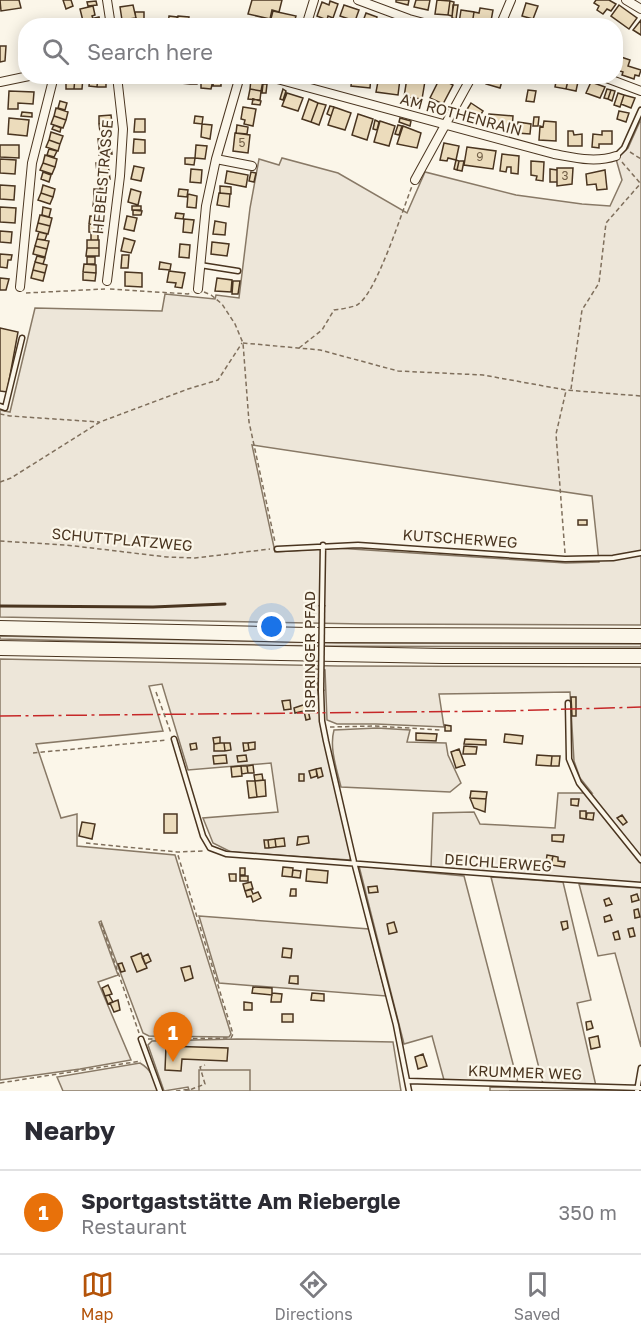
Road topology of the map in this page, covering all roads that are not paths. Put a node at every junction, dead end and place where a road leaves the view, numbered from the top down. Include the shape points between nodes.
1 (107, 0) edge
2 (314, 0) edge
3 (358, 0) edge
4 (511, 0) edge
5 (626, 0) edge
6 (641, 9) edge
7 (110, 18) edge
8 (308, 18) edge
9 (406, 18) edge
10 (503, 18) edge
11 (18, 78) edge
12 (0, 82) edge
13 (52, 84) edge
14 (118, 84) edge
15 (238, 84) edge
16 (306, 84) edge
17 (467, 84) edge
18 (622, 84) edge
19 (641, 91) edge
20 (641, 110) edge
21 (445, 123) junction
22 (616, 156) joint
23 (216, 159) junction
24 (252, 166) dead end
25 (415, 180) road end
26 (200, 265) junction
27 (238, 271) dead end
28 (107, 281) dead end
29 (20, 287) road end
30 (198, 289) road end
31 (22, 338) dead end
32 (0, 406) edge
33 (323, 545) junction
34 (277, 549) road end
35 (641, 554) edge
36 (0, 628) edge
37 (641, 636) edge
38 (0, 648) edge
39 (641, 656) edge
40 (568, 703) dead end
41 (174, 739) road end
42 (641, 860) edge
43 (354, 862) junction
44 (641, 885) edge
45 (141, 1039) road end
46 (641, 1068) edge
47 (408, 1081) junction
48 (639, 1089) edge
49 (160, 1091) edge
50 (409, 1091) edge

1 - 7 street
2 - 8 street
3 - 9 street
4 - 10 street
5 - 6 street
11 - 12 street
13 - 29 street via 32,163
14 - 28 street, HEBELSTRASSE via 123,129
15 - 23 street
16 - 21 street, AM ROTHENRAIN
17 - 21 street
18 - 19 street
20 - 22 lane via 624,148
21 - 22 street, AM ROTHENRAIN via 585,160
21 - 25 street
23 - 24 street
23 - 26 street
26 - 27 lane
26 - 30 street
31 - 32 lane via 5,408
33 - 34 lane, KUTSCHERWEG
33 - 35 lane, KUTSCHERWEG via 428,548 565,560
33 - 43 lane, ISPRINGER PFAD, bridge via 323,727
36 - 37 highway via 319,635
38 - 39 highway
40 - 42 lane via 569,759 579,783
41 - 43 lane via 210,848 226,854
43 - 44 lane, DEICHLERWEG
43 - 47 lane, ISPRINGER PFAD
45 - 49 lane
46 - 48 lane
47 - 48 lane, KRUMMER WEG
47 - 50 lane, ISPRINGER PFAD

